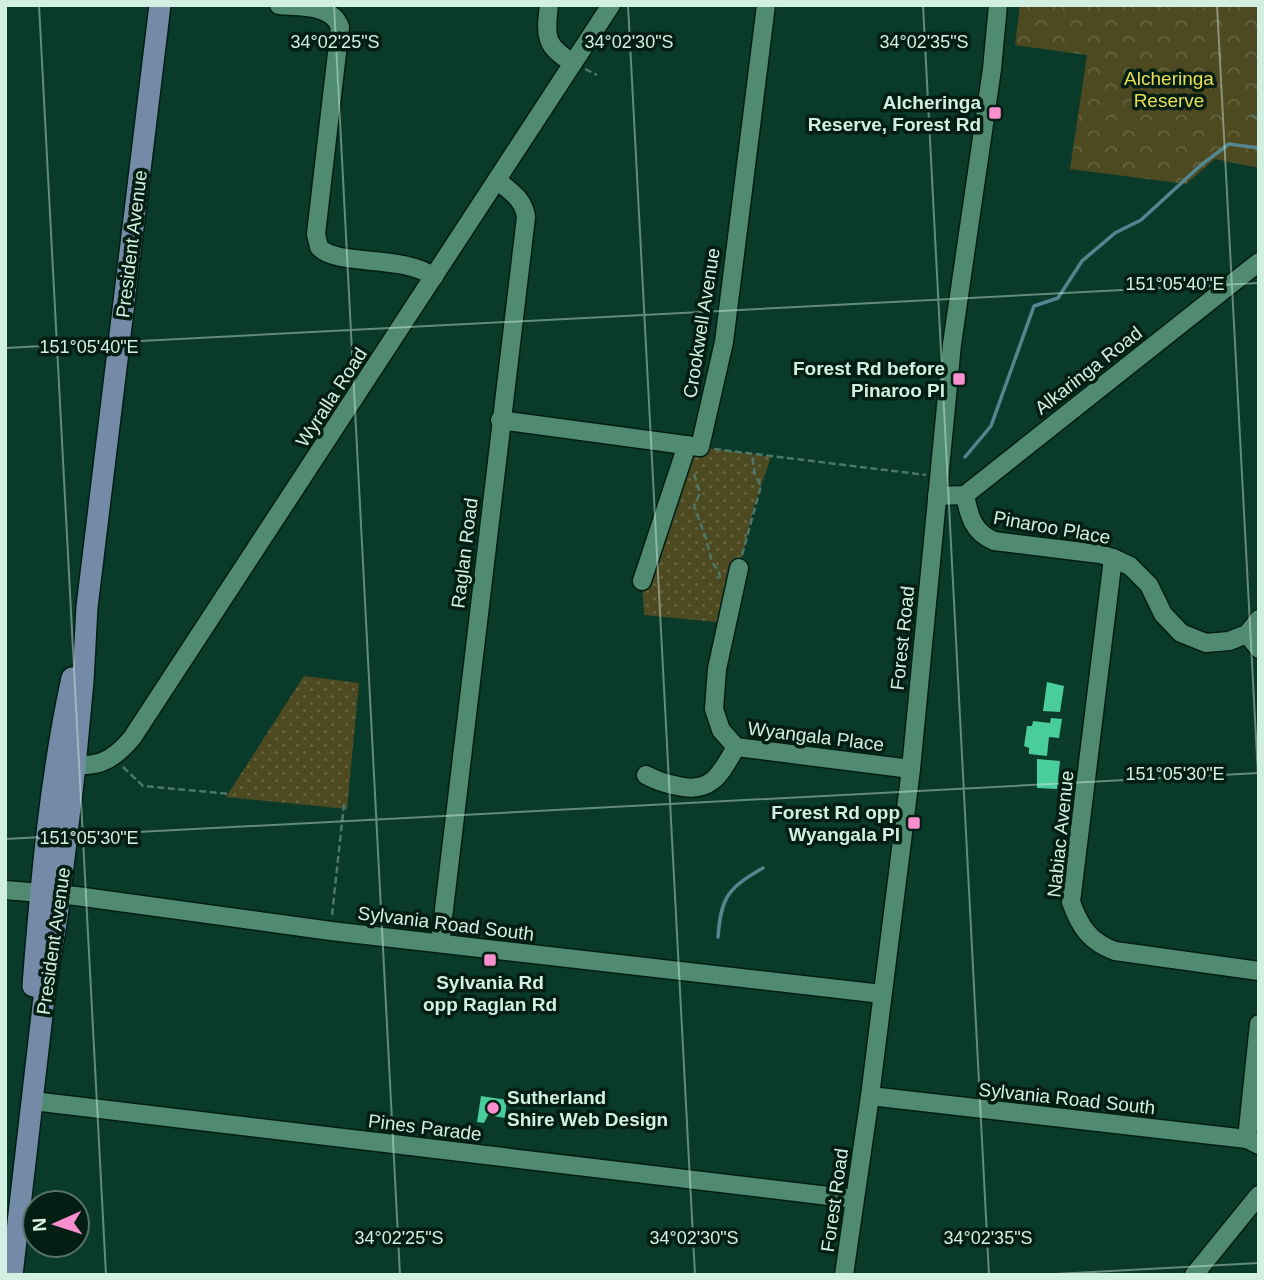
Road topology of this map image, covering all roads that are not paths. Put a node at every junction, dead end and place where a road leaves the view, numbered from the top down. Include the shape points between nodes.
1 (160, 5) edge
2 (279, 5) edge
3 (549, 5) edge
4 (611, 5) edge
5 (766, 5) edge
6 (998, 5) edge
7 (573, 63) junction
8 (497, 180) junction
9 (1259, 262) edge
10 (434, 277) junction
11 (500, 421) junction
12 (694, 446) junction
13 (965, 495) junction
14 (937, 496) junction
15 (1113, 558) junction
16 (739, 568) road end
17 (642, 581) dead end
18 (1259, 619) edge
19 (1247, 634) junction
20 (1259, 649) edge
21 (736, 747) junction
22 (65, 765) junction
23 (911, 769) junction
24 (646, 775) dead end
25 (5, 890) edge
26 (50, 895) junction
27 (440, 943) junction
28 (1259, 971) edge
29 (881, 995) junction
30 (1259, 1024) edge
31 (870, 1096) junction
32 (33, 1101) junction
33 (1253, 1142) edge
34 (1259, 1195) edge
35 (854, 1199) junction
36 (5, 1235) edge
37 (12, 1275) edge
38 (844, 1275) edge
39 (1194, 1275) edge

1 - 22 main road, President Avenue via 87,607 83,681
2 - 10 street via 322,10 340,27 316,234 319,247 331,255 412,265
3 - 7 street via 547,37 557,54
4 - 7 street, Wyralla Road
5 - 12 street, Crookwell Avenue via 723,342
6 - 14 street, Forest Road via 952,344
7 - 8 street, Wyralla Road
8 - 10 street, Wyralla Road
8 - 11 street, Raglan Road via 518,198 526,216
9 - 13 street, Alkaringa Road
10 - 22 street, Wyralla Road via 132,738 114,758 96,765
11 - 12 street
11 - 27 street, Raglan Road
12 - 17 street, Crookwell Avenue
13 - 14 street
13 - 15 street, Pinaroo Place via 972,523 981,536
14 - 23 street, Forest Road
15 - 19 street, Pinaroo Place via 1130,566 1149,585 1163,614 1181,633 1206,643
15 - 28 street, Nabiac Avenue via 1071,902 1077,919 1100,945 1115,951
16 - 21 street, Wyangala Place via 717,670 714,709 721,730
18 - 19 street
19 - 20 street
21 - 23 street, Wyangala Place
21 - 24 street via 709,785 700,788 658,782
22 - 26 main road, President Avenue
23 - 29 street, Forest Road
25 - 26 street, Sylvania Road South
26 - 27 street, Sylvania Road South
26 - 32 main road, President Avenue
26 - 36 main road, President Avenue
27 - 29 street, Sylvania Road South
29 - 31 street, Forest Road
30 - 33 street
31 - 33 street, Sylvania Road South
31 - 35 street, Forest Road
32 - 35 street, Pines Parade
32 - 37 main road, President Avenue
34 - 39 street
35 - 38 street, Forest Road

